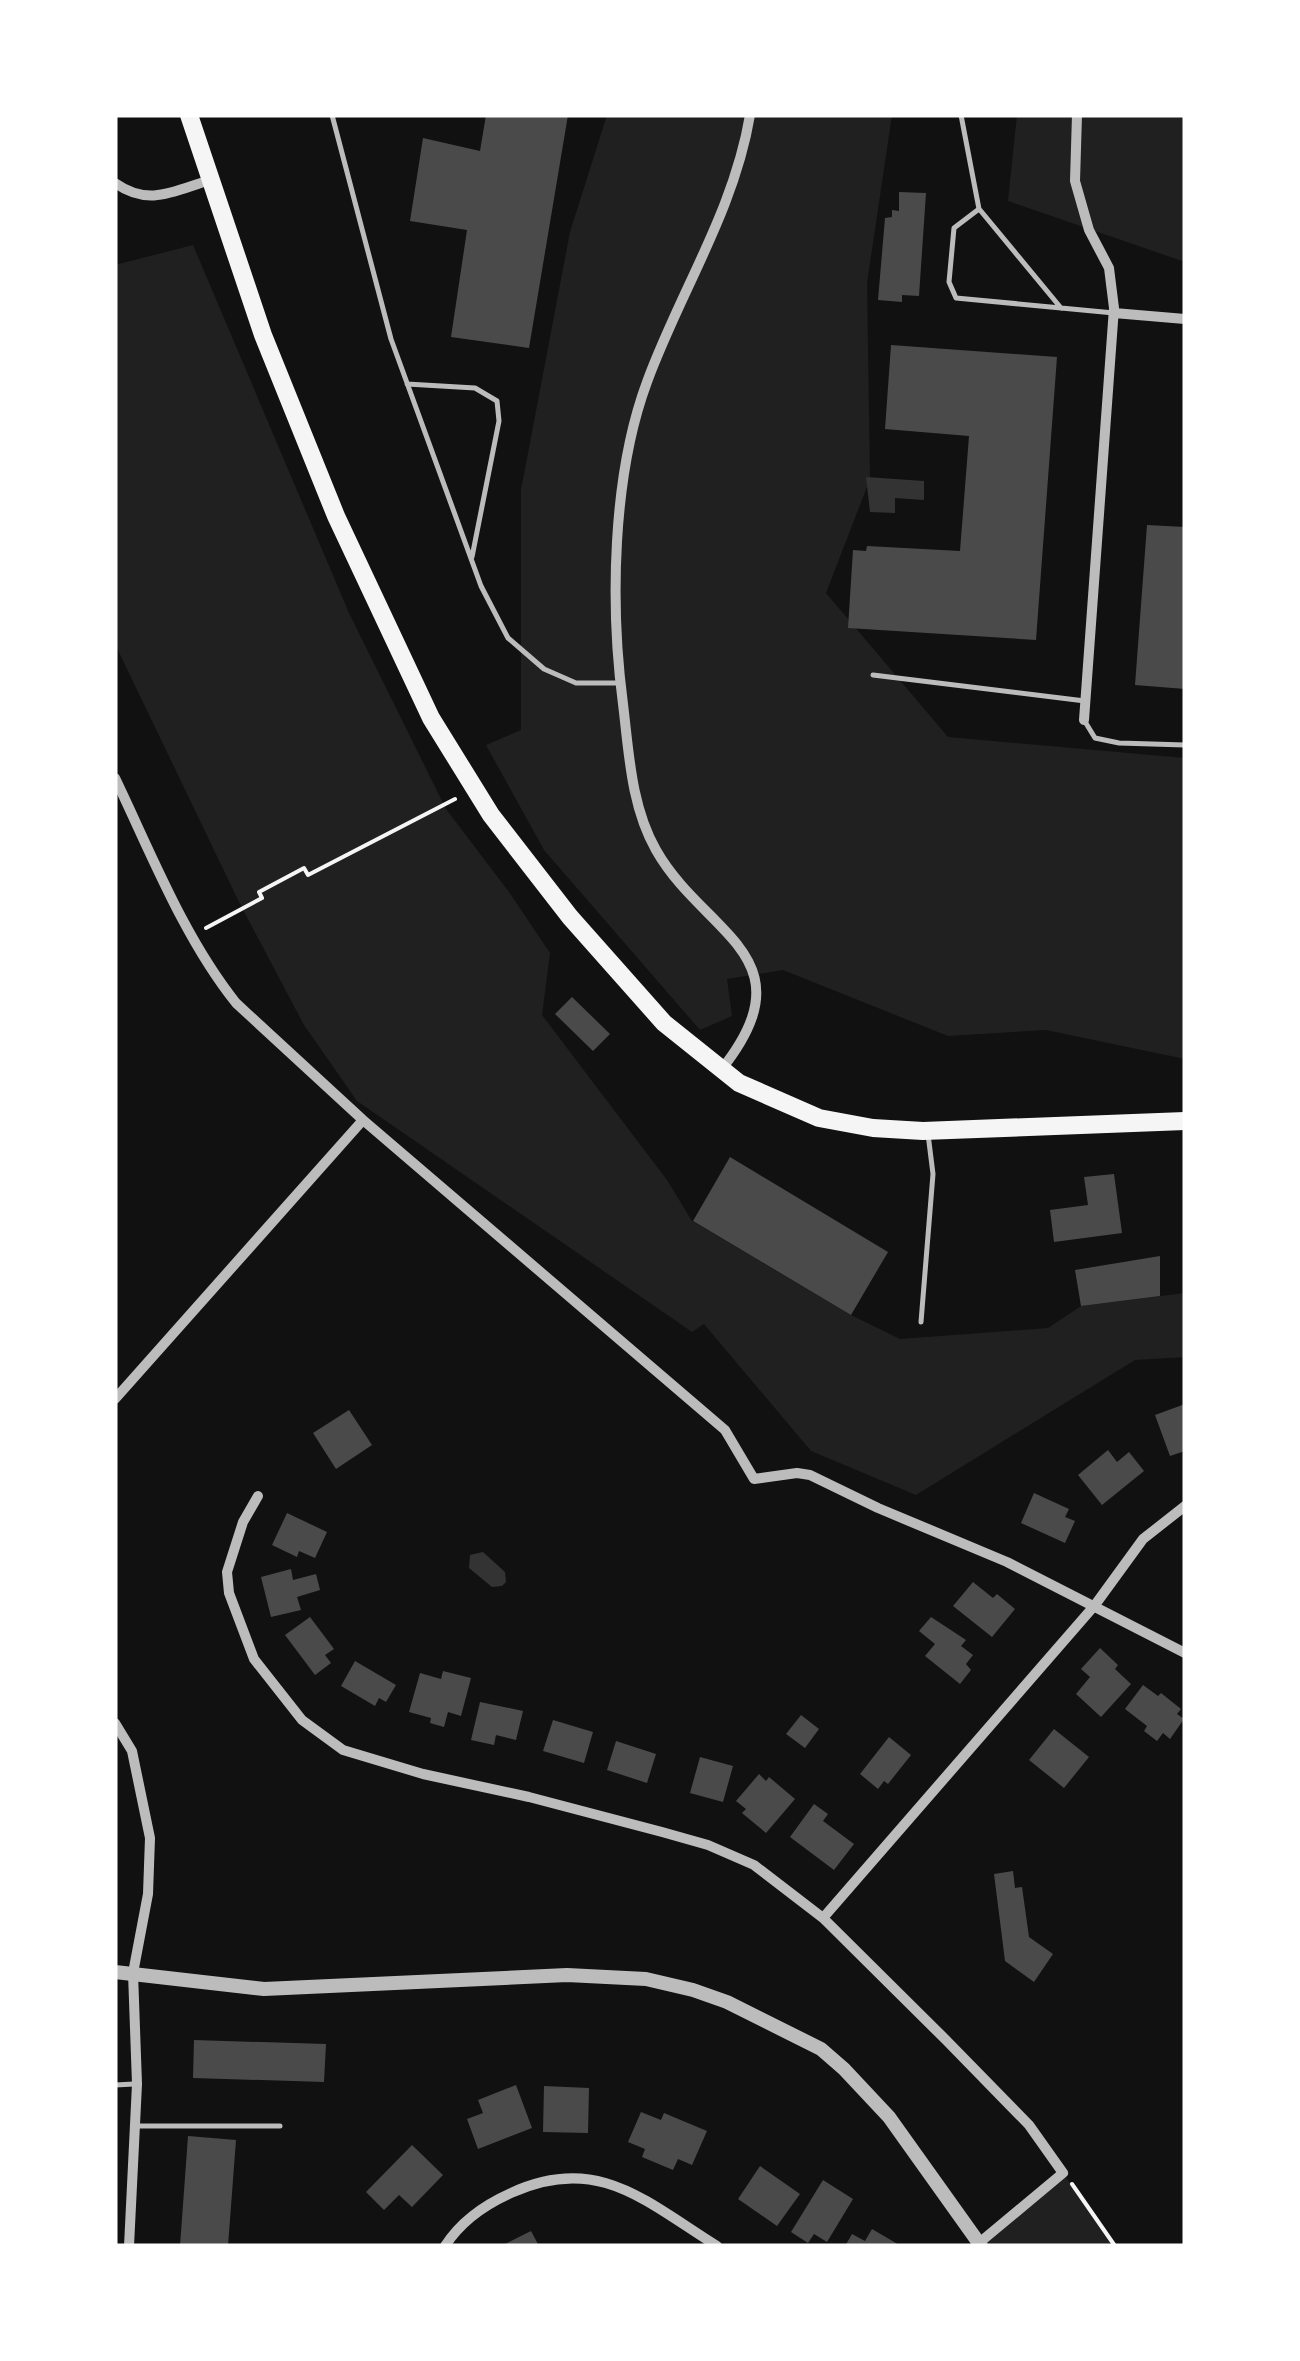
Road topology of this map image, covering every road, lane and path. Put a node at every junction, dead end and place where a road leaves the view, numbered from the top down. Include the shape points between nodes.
1 (188, 115) edge
2 (332, 115) edge
3 (750, 115) edge
4 (961, 115) edge
5 (1077, 115) edge
6 (210, 180) junction
7 (115, 184) edge
8 (979, 209) junction
9 (1061, 308) junction
10 (1114, 314) junction
11 (1185, 319) edge
12 (407, 384) junction
13 (472, 559) junction
14 (874, 674) dead end
15 (620, 683) junction
16 (1085, 701) junction
17 (1084, 720) joint
18 (1185, 745) edge
19 (115, 778) edge
20 (474, 789) junction
21 (193, 935) junction
22 (720, 1071) junction
23 (363, 1120) junction
24 (1185, 1121) edge
25 (928, 1130) junction
26 (922, 1322) dead end
27 (115, 1399) edge
28 (258, 1496) dead end
29 (1185, 1506) edge
30 (1094, 1604) junction
31 (1185, 1653) edge
32 (115, 1724) edge
33 (823, 1918) junction
34 (115, 1972) edge
35 (133, 1973) junction
36 (137, 2084) junction
37 (115, 2085) edge
38 (135, 2126) junction
39 (280, 2126) dead end
40 (1063, 2172) junction
41 (981, 2244) edge
42 (129, 2246) edge
43 (445, 2246) edge
44 (717, 2246) edge
45 (1115, 2246) edge

1 - 6 main road
2 - 12 lane
3 - 15 street via 715,232 635,422 614,602
4 - 8 lane
5 - 10 street via 1074,181 1109,268
6 - 7 street via 154,197 132,196
6 - 20 main road via 263,336 336,516 430,718
8 - 9 lane
8 - 9 lane via 954,228 949,282 956,298
9 - 10 lane
10 - 11 street
10 - 16 street
12 - 13 lane
12 - 13 lane via 475,388 498,401
13 - 15 lane via 508,638 544,668 576,682
14 - 16 lane
15 - 22 street via 636,799 656,850 745,952 753,974 754,1008 741,1046
16 - 17 street
17 - 18 lane via 1095,738 1119,744
19 - 21 street
20 - 21 path via 308,875 304,868
20 - 22 main road via 570,916 664,1023
21 - 23 street via 236,1003
22 - 25 main road via 818,1118
23 - 27 street
23 - 30 street via 725,1430 754,1480 810,1476
24 - 25 main road
25 - 26 lane via 932,1174
28 - 33 street via 227,1572 229,1593 254,1659 321,1736 343,1750 422,1774 708,1846 754,1865
29 - 30 street via 1142,1539
30 - 31 street
30 - 33 street
32 - 35 street via 132,1751 150,1838 148,1894
33 - 40 street via 1029,2124
34 - 35 street
35 - 36 street
35 - 41 street via 264,1989 568,1975 646,1979 693,1990 820,2049 844,2069 889,2118
36 - 37 lane
36 - 38 street
38 - 39 lane
38 - 42 street
40 - 41 street
40 - 45 path
43 - 44 street via 493,2201 548,2178 572,2177 641,2196

